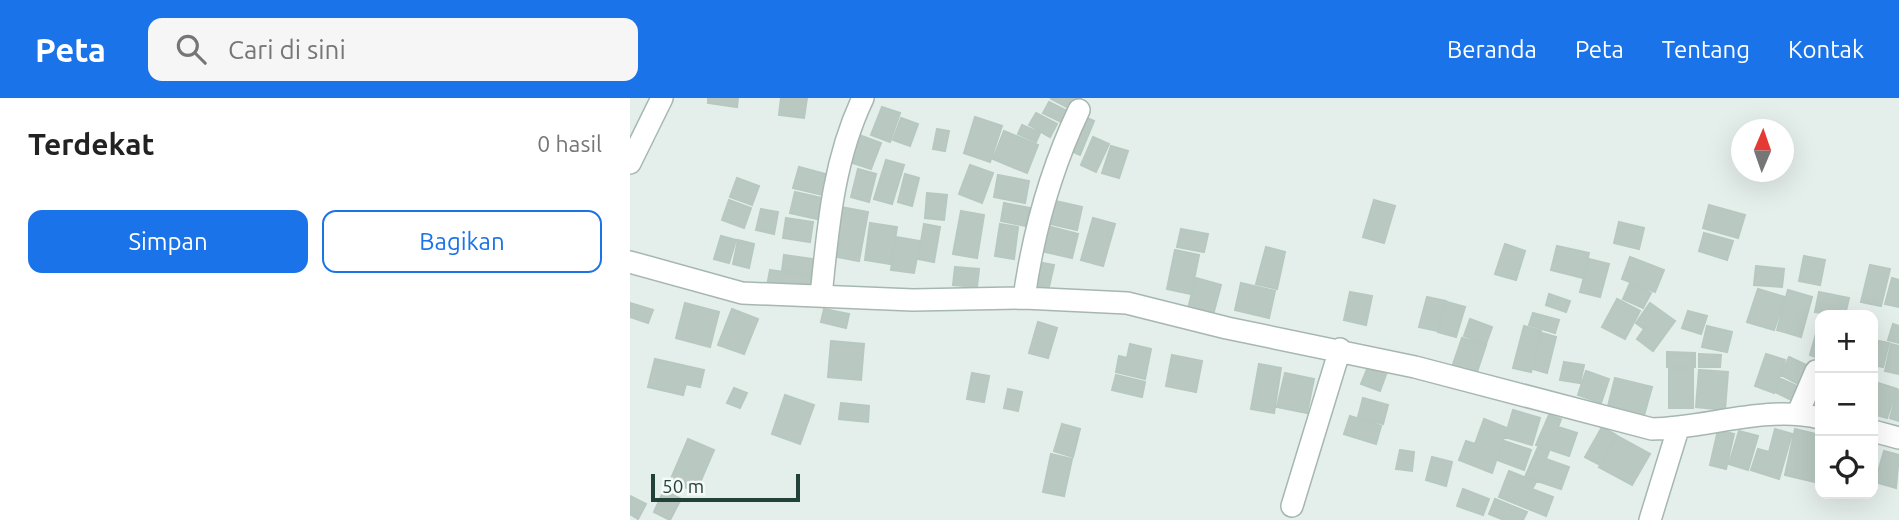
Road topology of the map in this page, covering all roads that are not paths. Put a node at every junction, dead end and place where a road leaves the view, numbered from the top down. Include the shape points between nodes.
1 (662, 98) edge
2 (863, 98) edge
3 (1079, 110) dead end
4 (630, 163) edge
5 (630, 262) edge
6 (821, 296) junction
7 (1024, 298) junction
8 (1339, 349) junction
9 (1815, 373) edge
10 (1798, 413) junction
11 (1815, 417) edge
12 (1678, 429) junction
13 (1878, 432) edge
14 (1899, 438) edge
15 (1292, 506) dead end
16 (1650, 520) edge

1 - 4 street
2 - 6 street via 835,178
3 - 7 street via 1059,153
5 - 6 street via 742,293
6 - 7 street
7 - 8 street via 1127,303
8 - 12 street via 1652,429
8 - 15 street
9 - 10 street
10 - 11 street
10 - 12 street
12 - 16 street
13 - 14 street

